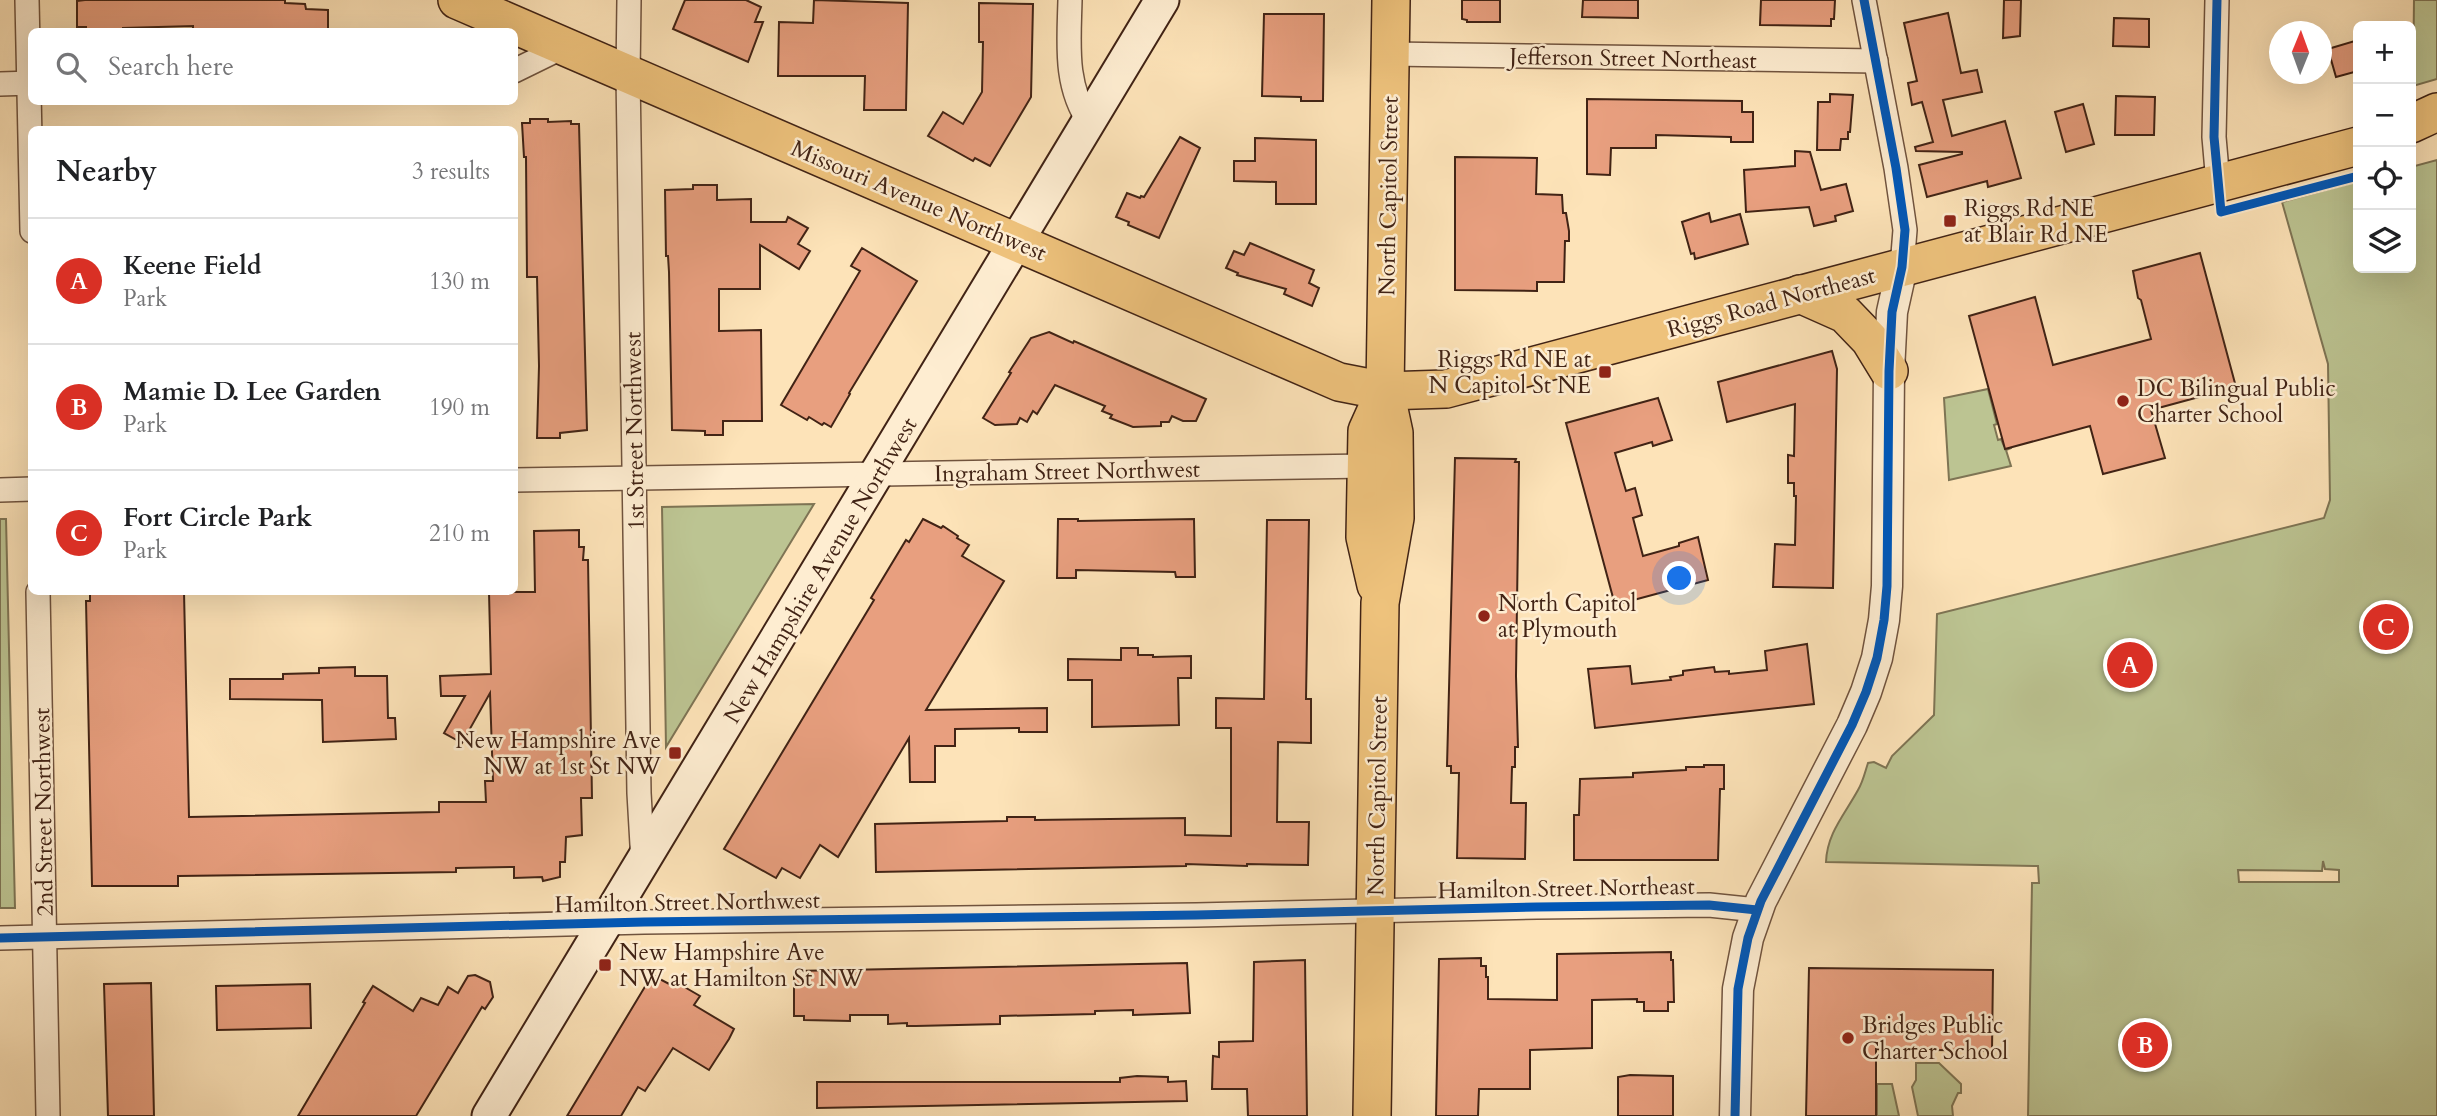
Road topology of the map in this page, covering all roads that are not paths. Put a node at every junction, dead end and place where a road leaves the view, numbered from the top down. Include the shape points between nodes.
1 (27, 0) edge
2 (457, 0) edge
3 (629, 0) edge
4 (1070, 0) edge
5 (1174, 0) edge
6 (1391, 0) edge
7 (1864, 0) edge
8 (2217, 0) edge
9 (1156, 12) edge
10 (28, 28) edge
11 (563, 47) junction
12 (1390, 54) junction
13 (1876, 61) junction
14 (518, 69) edge
15 (628, 75) junction
16 (28, 83) edge
17 (0, 84) edge
18 (30, 105) edge
19 (2437, 112) edge
20 (2416, 122) edge
21 (1090, 123) junction
22 (31, 126) edge
23 (2437, 134) edge
24 (2416, 137) edge
25 (2354, 147) edge
26 (2218, 183) junction
27 (1017, 241) junction
28 (1902, 267) junction
29 (1800, 295) junction
30 (1889, 371) junction
31 (1385, 391) junction
32 (1367, 466) junction
33 (878, 474) junction
34 (635, 478) junction
35 (518, 481) edge
36 (28, 489) edge
37 (0, 490) edge
38 (38, 595) edge
39 (1380, 603) junction
40 (643, 862) junction
41 (1757, 910) junction
42 (1376, 911) junction
43 (606, 923) junction
44 (45, 937) junction
45 (0, 938) edge
46 (48, 1116) edge
47 (489, 1116) edge
48 (1372, 1116) edge
49 (1735, 1116) edge

1 - 10 street
2 - 11 main road, Missouri Avenue Northwest
3 - 15 street, 1st Street Northwest
4 - 21 street via 1071,79
5 - 9 main road, New Hampshire Avenue Northwest
6 - 12 main road, North Capitol Street
7 - 13 street
8 - 26 street via 2214,137
9 - 21 main road, New Hampshire Avenue Northwest
11 - 14 street
11 - 15 main road, Missouri Avenue Northwest
12 - 13 street, Jefferson Street Northeast
12 - 31 main road, North Capitol Street
13 - 28 street via 1905,230
15 - 27 main road, Missouri Avenue Northwest
15 - 34 street, 1st Street Northwest
16 - 17 street
18 - 22 street
19 - 20 main road
21 - 27 main road, New Hampshire Avenue Northwest
23 - 24 main road
25 - 26 main road, Riggs Road Northeast
26 - 28 main road, Riggs Road Northeast
27 - 31 main road, Missouri Avenue Northwest via 1339,383
27 - 33 main road, New Hampshire Avenue Northwest
28 - 29 main road, Riggs Road Northeast
28 - 30 street via 1892,313
29 - 30 main road via 1845,314 1870,340
29 - 31 main road, Riggs Road Northeast via 1446,388
30 - 41 street via 1887,586 1877,658 1852,725
31 - 32 main road via 1367,431
31 - 39 main road via 1394,433 1395,518
32 - 33 street, Ingraham Street Northwest
32 - 39 main road via 1365,537
33 - 34 street, Ingraham Street Northwest
33 - 40 main road, New Hampshire Avenue Northwest
34 - 35 street, Ingraham Street Northwest
34 - 40 street, 1st Street Northwest
36 - 37 street
38 - 44 street, 2nd Street Northwest
39 - 42 main road, North Capitol Street
40 - 43 main road, New Hampshire Avenue Northwest
41 - 42 street, Hamilton Street Northeast via 1709,905
41 - 49 street via 1738,989
42 - 43 street, Hamilton Street Northwest
42 - 48 main road, North Capitol Street
43 - 44 street, Hamilton Street Northwest
43 - 47 main road, New Hampshire Avenue Northwest
44 - 45 street, Hamilton Street Northwest
44 - 46 street, 2nd Street Northwest

